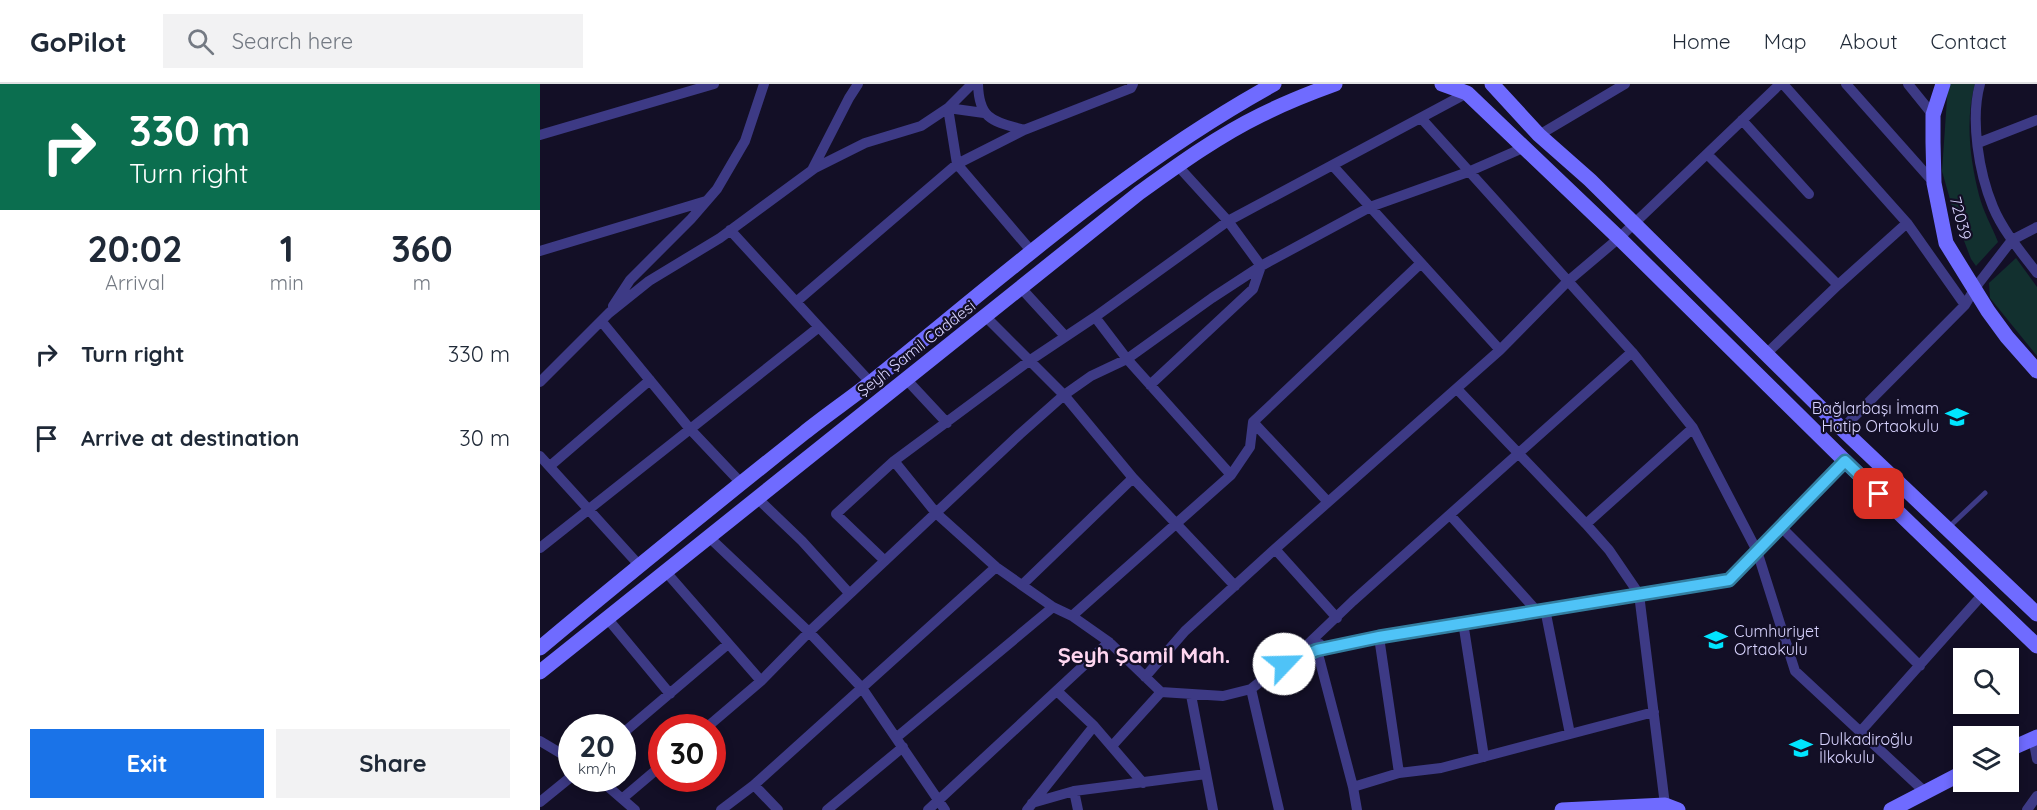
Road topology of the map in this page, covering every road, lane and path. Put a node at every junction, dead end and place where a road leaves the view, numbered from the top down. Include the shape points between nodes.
1 (714, 84) edge
2 (764, 84) edge
3 (858, 84) edge
4 (972, 84) edge
5 (978, 84) edge
6 (1145, 84) edge
7 (1274, 84) edge
8 (1335, 84) edge
9 (1492, 84) edge
10 (1625, 84) edge
11 (1782, 84) edge
12 (1846, 84) edge
13 (1908, 84) edge
14 (1943, 84) edge
15 (1980, 84) edge
16 (1132, 86) edge
17 (1454, 88) edge
18 (948, 108) junction
19 (984, 113) junction
20 (1934, 115) junction
21 (1422, 118) junction
22 (1742, 120) junction
23 (2037, 120) edge
24 (1024, 130) junction
25 (540, 135) edge
26 (1539, 135) junction
27 (1978, 143) junction
28 (1523, 148) junction
29 (1707, 154) junction
30 (957, 164) junction
31 (1178, 165) junction
32 (1333, 166) junction
33 (812, 170) junction
34 (1468, 172) junction
35 (1934, 183) junction
36 (1809, 194) dead end
37 (707, 201) junction
38 (1370, 207) junction
39 (1228, 221) junction
40 (1633, 223) junction
41 (1907, 223) junction
42 (2037, 227) edge
43 (730, 230) junction
44 (1619, 238) junction
45 (2012, 240) junction
46 (540, 251) edge
47 (1033, 253) junction
48 (1421, 263) junction
49 (1262, 266) junction
50 (2037, 273) edge
51 (1567, 282) junction
52 (1838, 285) junction
53 (1021, 288) junction
54 (1974, 288) junction
55 (796, 302) junction
56 (1965, 305) junction
57 (985, 316) junction
58 (605, 317) junction
59 (1095, 317) junction
60 (819, 327) junction
61 (1065, 336) junction
62 (1500, 350) junction
63 (1632, 352) junction
64 (1766, 354) junction
65 (1127, 359) junction
66 (1029, 361) junction
67 (2037, 371) edge
68 (906, 379) junction
69 (650, 380) junction
70 (540, 382) edge
71 (872, 383) junction
72 (1150, 385) junction
73 (1457, 389) junction
74 (1064, 395) junction
75 (1253, 422) junction
76 (946, 423) junction
77 (1693, 428) junction
78 (690, 429) junction
79 (1842, 429) junction
80 (1519, 453) junction
81 (540, 456) edge
82 (894, 461) junction
83 (1845, 461) junction
84 (550, 466) junction
85 (1231, 475) junction
86 (1133, 478) junction
87 (742, 484) junction
88 (1985, 493) dead end
89 (758, 498) junction
90 (1328, 502) junction
91 (589, 509) junction
92 (936, 513) junction
93 (1450, 515) junction
94 (1177, 523) junction
95 (1586, 524) junction
96 (1781, 527) junction
97 (1948, 528) junction
98 (709, 537) junction
99 (540, 548) edge
100 (1275, 549) junction
101 (1757, 551) junction
102 (884, 560) junction
103 (639, 565) junction
104 (996, 567) junction
105 (666, 572) junction
106 (1022, 585) junction
107 (1235, 586) junction
108 (849, 593) junction
109 (1639, 594) junction
110 (1983, 594) junction
111 (1053, 608) junction
112 (1541, 609) junction
113 (2037, 614) edge
114 (1072, 616) junction
115 (607, 618) junction
116 (1337, 618) junction
117 (1463, 622) junction
118 (808, 632) junction
119 (1379, 637) junction
120 (1109, 642) junction
121 (728, 644) junction
122 (2037, 646) edge
123 (540, 648) edge
124 (1317, 650) junction
125 (1284, 664) junction
126 (1920, 666) junction
127 (540, 672) edge
128 (1145, 677) junction
129 (761, 681) junction
130 (862, 688) junction
131 (1251, 689) junction
132 (1057, 691) junction
133 (1161, 692) junction
134 (670, 694) junction
135 (1191, 695) junction
136 (1654, 712) junction
137 (722, 714) edge
138 (636, 722) edge
139 (1094, 726) junction
140 (1860, 732) junction
141 (1570, 734) junction
142 (897, 737) junction
143 (2035, 737) edge
144 (540, 741) edge
145 (2019, 745) edge
146 (1112, 746) junction
147 (903, 747) junction
148 (558, 752) edge
149 (1484, 757) junction
150 (2037, 759) edge
151 (1399, 773) junction
152 (1206, 774) junction
153 (648, 777) edge
154 (1953, 778) edge
155 (1143, 783) junction
156 (754, 785) junction
157 (558, 787) edge
158 (1353, 787) junction
159 (1074, 791) junction
160 (616, 792) edge
161 (1924, 792) junction
162 (2037, 795) edge
163 (623, 798) junction
164 (540, 802) edge
165 (942, 805) edge
166 (1030, 806) edge
167 (1668, 808) edge
168 (635, 810) edge
169 (721, 810) edge
170 (778, 810) edge
171 (827, 810) edge
172 (928, 810) edge
173 (1078, 810) edge
174 (1213, 810) edge
175 (1279, 810) edge
176 (1357, 810) edge
177 (1562, 810) edge
178 (1576, 810) edge
179 (1891, 810) edge
180 (2027, 810) edge

1 - 25 street
2 - 37 street via 744,141
3 - 33 street
4 - 18 street
5 - 19 street via 978,100
6 - 16 street
7 - 47 main road, Şeyh Şamil Caddesi via 1152,159
8 - 31 main road, Şeyh Şamil Caddesi via 1259,116
9 - 26 main road
10 - 26 street
11 - 22 street
11 - 41 street
12 - 35 street
13 - 20 street
14 - 20 main road, 72039
15 - 27 street via 1976,99
16 - 24 street
17 - 21 street
17 - 28 main road
18 - 19 street
18 - 30 street
18 - 33 street via 921,126 865,143
19 - 24 street
20 - 35 main road, 72039
21 - 32 street
21 - 34 street
22 - 29 street
22 - 36 street
23 - 27 street
24 - 30 street
26 - 40 main road
27 - 45 street via 1993,208
28 - 34 street
28 - 44 main road
29 - 40 street
29 - 52 street
30 - 47 street
30 - 55 street
31 - 39 street
31 - 53 main road, Şeyh Şamil Caddesi
32 - 38 street
32 - 39 street
33 - 43 street
34 - 38 street
34 - 51 street
35 - 54 main road, 72039 via 1946,243
37 - 46 street
37 - 58 street via 630,280
38 - 48 street
38 - 49 street
39 - 49 street
39 - 59 street
40 - 44 street
40 - 64 main road
41 - 52 street
41 - 56 street
42 - 45 street
43 - 55 street
43 - 58 street via 649,281
44 - 51 street
44 - 83 main road
45 - 50 street
45 - 54 street
47 - 71 main road, Şeyh Şamil Caddesi
48 - 62 street
48 - 75 street
49 - 65 street
49 - 72 street via 1253,289
51 - 62 street
51 - 63 street
52 - 64 street
53 - 57 main road, Şeyh Şamil Caddesi
53 - 61 street
54 - 56 street
54 - 67 main road, 72039 via 2007,337
55 - 60 street
56 - 79 street
57 - 66 street
57 - 68 main road, Şeyh Şamil Caddesi
58 - 69 street
58 - 70 street
59 - 61 street
59 - 65 street
60 - 71 street
60 - 78 street
61 - 66 street
62 - 73 street
63 - 77 street
63 - 80 street
64 - 79 main road
65 - 72 street
65 - 74 street via 1091,376
66 - 74 street
66 - 76 street
68 - 76 street
68 - 89 main road, Şeyh Şamil Caddesi
69 - 78 street
69 - 84 street
71 - 87 main road, Şeyh Şamil Caddesi
72 - 85 street
73 - 80 street
73 - 90 street
74 - 86 street
74 - 92 street
75 - 85 street via 1250,447
75 - 90 street
76 - 82 street
77 - 95 street
77 - 101 street
78 - 87 street
78 - 91 street
79 - 97 main road
80 - 93 street
80 - 95 street
81 - 84 street
82 - 92 street
82 - 102 street via 836,514
83 - 96 street
83 - 110 main road
84 - 91 street
85 - 94 street
86 - 94 street
86 - 106 street
87 - 103 main road, Şeyh Şamil Caddesi
88 - 97 lane
89 - 98 main road, Şeyh Şamil Caddesi
89 - 108 street
90 - 100 street
91 - 99 street
91 - 103 street
92 - 102 street
92 - 104 street
93 - 112 street
93 - 116 street
94 - 107 street
94 - 114 street
95 - 109 street
96 - 101 street
96 - 126 street
97 - 113 main road
98 - 105 main road, Şeyh Şamil Caddesi
98 - 118 street
100 - 107 street
100 - 116 street
101 - 109 street via 1729,580
101 - 140 street via 1795,671
102 - 108 street
103 - 123 main road, Şeyh Şamil Caddesi
104 - 106 street
104 - 130 street
105 - 115 main road, Şeyh Şamil Caddesi
105 - 121 street
106 - 111 street
107 - 128 street via 1185,631
108 - 118 street
109 - 112 street
109 - 136 street
110 - 122 main road
110 - 126 street
111 - 114 street
111 - 142 street
112 - 117 street
112 - 141 street
114 - 120 street
115 - 127 main road, Şeyh Şamil Caddesi
115 - 134 street
116 - 124 street
116 - 125 street
117 - 119 street
117 - 149 street
118 - 129 street
118 - 130 street
119 - 124 street
119 - 151 street
120 - 128 street
120 - 132 street
121 - 129 street
121 - 134 street
124 - 125 street
124 - 158 street
125 - 131 street
126 - 140 street
128 - 133 street
129 - 137 street
130 - 142 street
130 - 156 street
131 - 135 street via 1223,696
131 - 175 street
132 - 139 street
132 - 165 street
133 - 135 street
133 - 146 street
134 - 138 street
135 - 152 street
136 - 141 street
136 - 167 street
139 - 146 street
139 - 166 street
140 - 161 street
141 - 149 street
142 - 147 street
143 - 145 main road
143 - 150 street
144 - 148 street
146 - 155 street
147 - 165 street
147 - 171 street
149 - 151 street
151 - 158 street
152 - 155 street
152 - 174 street
153 - 163 street
154 - 161 main road
155 - 159 street
156 - 169 street
156 - 170 street
157 - 164 street
158 - 176 street
159 - 166 street
159 - 173 street
160 - 163 street
161 - 179 main road
162 - 180 street
163 - 168 street
165 - 172 street
167 - 178 main road
177 - 178 main road

